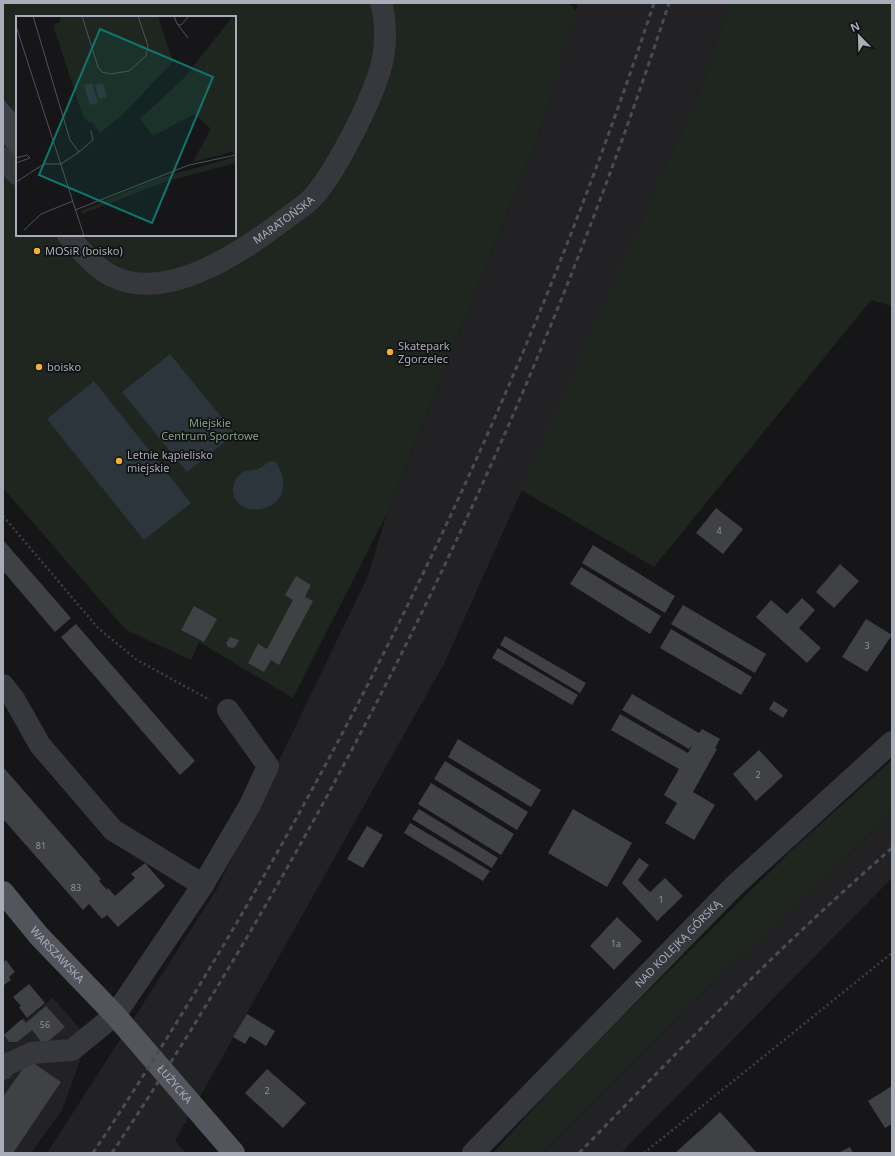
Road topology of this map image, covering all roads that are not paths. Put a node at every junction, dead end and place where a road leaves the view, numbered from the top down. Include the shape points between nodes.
1 (381, 3) edge
2 (3, 158) edge
3 (16, 173) edge
4 (69, 236) edge
5 (3, 685) edge
6 (228, 710) road end
7 (892, 742) edge
8 (204, 885) junction
9 (3, 892) edge
10 (115, 1015) junction
11 (3, 1069) edge
12 (234, 1153) edge
13 (473, 1153) edge

1 - 4 street, MARATOŃSKA via 384,51 377,77 329,177 311,200 223,261 190,275 156,284 112,276 92,261
2 - 3 street
5 - 8 street via 14,698 40,745 113,830
6 - 8 street via 268,766 250,805
7 - 13 street, NAD KOLEJKĄ GÓRSKĄ via 734,886
8 - 10 street
9 - 10 main road, WARSZAWSKA via 39,936
10 - 11 street via 72,1050 32,1053 6,1065
10 - 12 main road, ŁUŻYCKA

